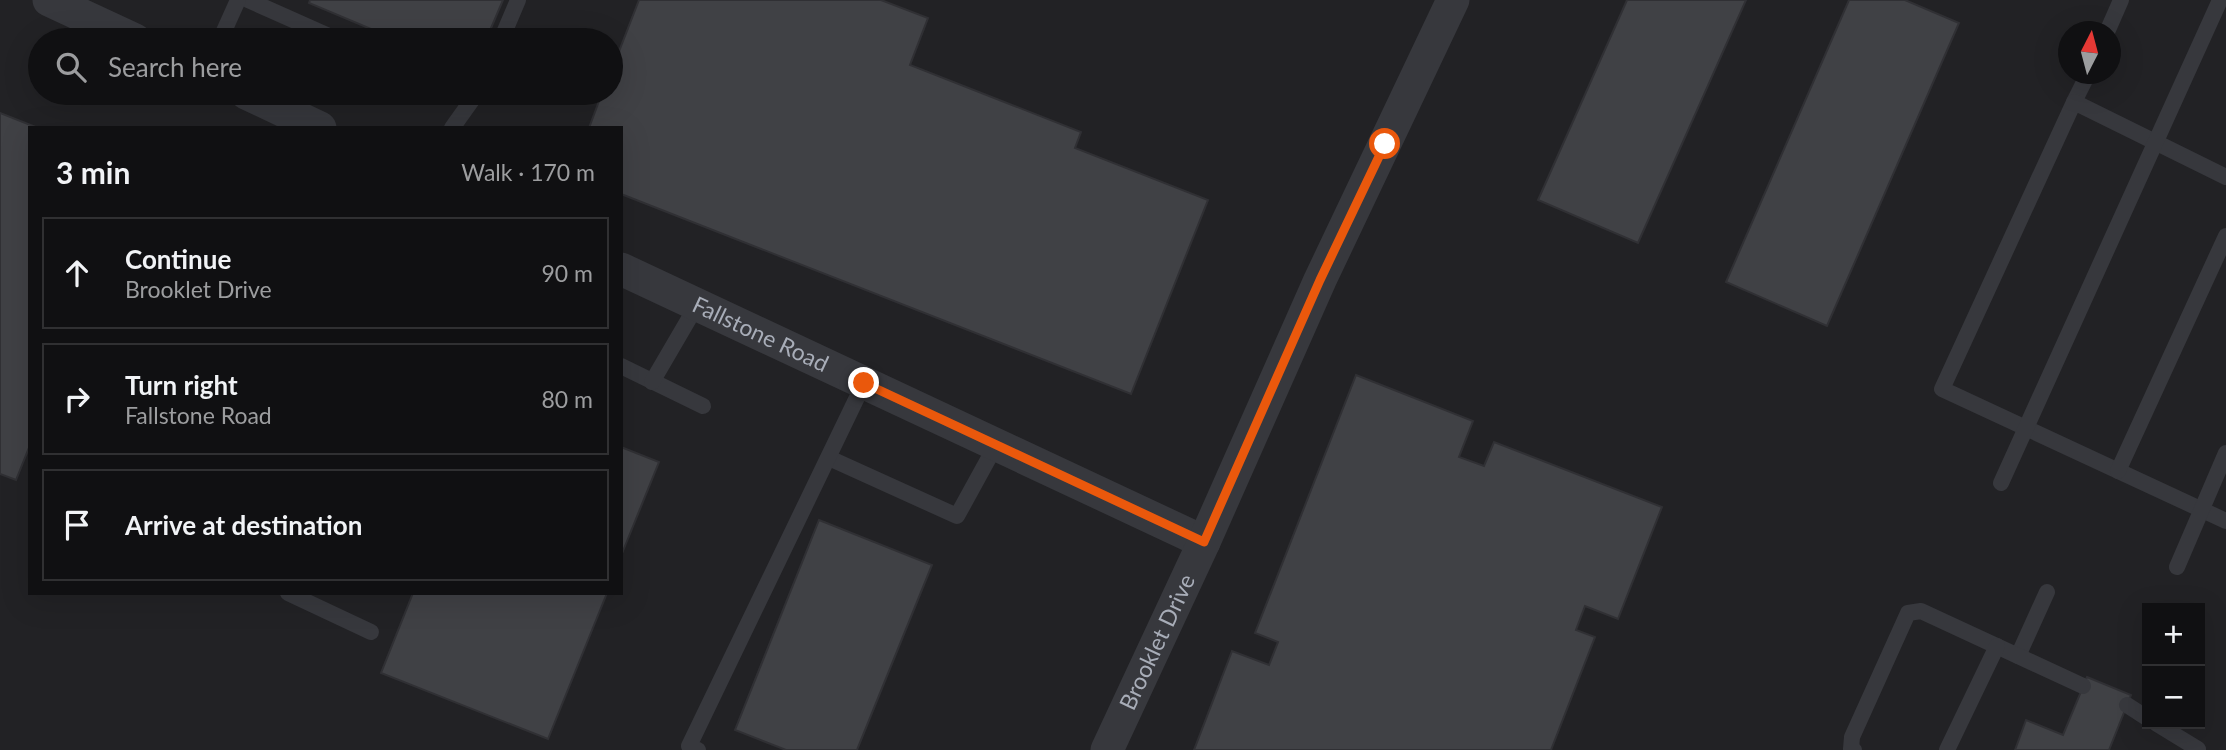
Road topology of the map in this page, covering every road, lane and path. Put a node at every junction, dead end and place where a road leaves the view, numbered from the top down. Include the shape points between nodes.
1 (49, 0) edge
2 (238, 0) edge
3 (248, 0) edge
4 (518, 0) edge
5 (1453, 0) edge
6 (2121, 0) edge
7 (2220, 0) edge
8 (2112, 21) edge
9 (109, 28) edge
10 (225, 28) edge
11 (311, 28) edge
12 (506, 28) edge
13 (2083, 84) edge
14 (2074, 102) junction
15 (271, 105) edge
16 (468, 105) edge
17 (316, 126) edge
18 (453, 126) edge
19 (2156, 142) junction
20 (2226, 177) edge
21 (2226, 236) edge
22 (623, 270) edge
23 (697, 305) junction
24 (623, 367) edge
25 (652, 382) junction
26 (864, 383) junction
27 (703, 406) dead end
28 (2025, 428) junction
29 (996, 445) junction
30 (2226, 453) edge
31 (829, 458) junction
32 (2118, 471) junction
33 (2001, 483) dead end
34 (2200, 509) junction
35 (2226, 521) edge
36 (1204, 542) junction
37 (2177, 567) dead end
38 (2047, 592) dead end
39 (292, 595) edge
40 (371, 632) dead end
41 (1997, 646) junction
42 (2018, 656) junction
43 (2083, 686) dead end
44 (2127, 705) dead end
45 (2142, 715) edge
46 (2165, 729) edge
47 (2197, 749) edge
48 (698, 750) edge
49 (1107, 750) edge
50 (1854, 750) edge
51 (1947, 750) edge

1 - 9 street
2 - 10 lane
3 - 11 lane
4 - 12 lane
5 - 36 street, Brooklet Drive via 1320,280
6 - 8 lane
7 - 19 lane
13 - 14 lane
14 - 19 lane
14 - 28 lane via 1942,389
15 - 17 street
16 - 18 lane
19 - 20 lane
19 - 28 lane
21 - 32 lane
22 - 23 street, Fallstone Road
23 - 25 lane
23 - 26 street, Fallstone Road
24 - 25 lane
25 - 27 lane
26 - 29 street, Fallstone Road
26 - 31 lane
28 - 32 lane
28 - 33 lane
29 - 31 lane via 957,516
29 - 36 street, Fallstone Road
30 - 34 lane
31 - 48 lane via 689,746
32 - 34 lane
34 - 35 lane
34 - 37 lane
36 - 49 street, Brooklet Drive
38 - 42 lane
39 - 40 lane
41 - 42 lane
41 - 50 lane via 1921,611 1908,613 1852,737
41 - 51 lane
42 - 43 lane
44 - 45 lane
46 - 47 lane

